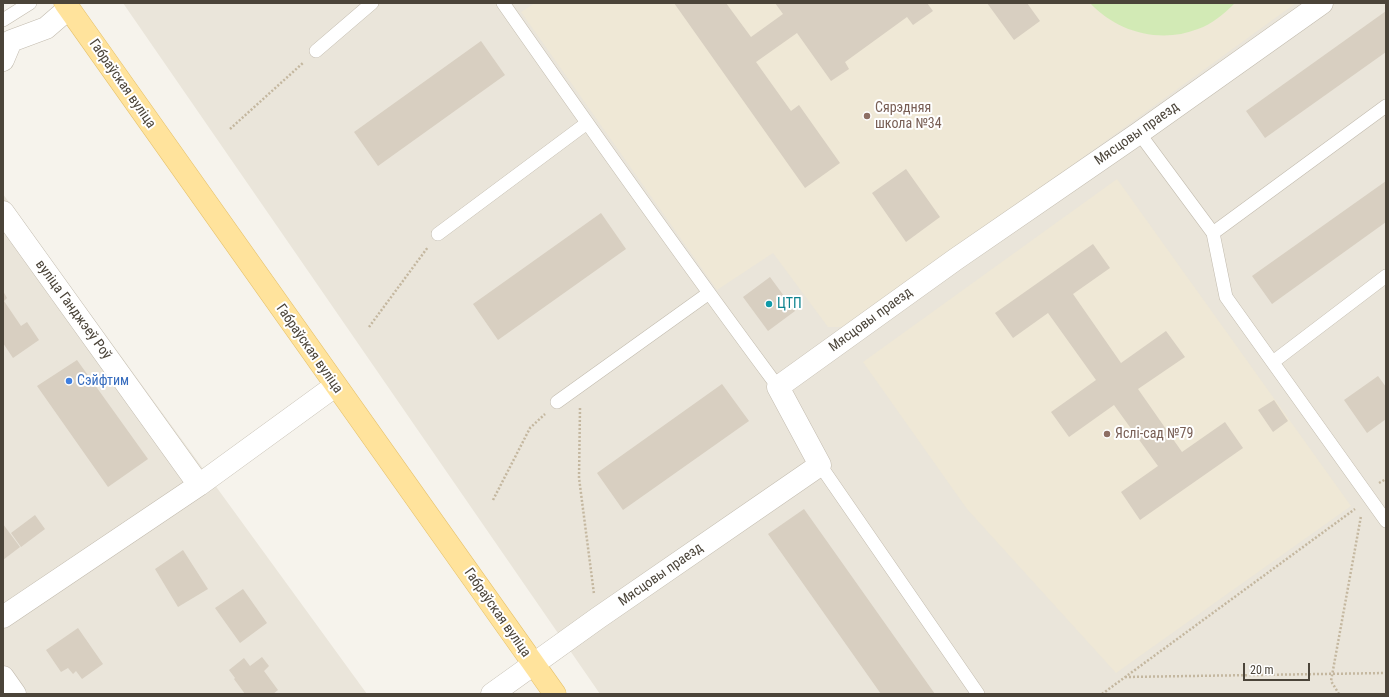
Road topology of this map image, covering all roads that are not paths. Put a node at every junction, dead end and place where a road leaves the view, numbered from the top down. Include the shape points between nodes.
1 (30, 3) edge
2 (372, 3) edge
3 (504, 3) edge
4 (1322, 3) edge
5 (70, 5) edge
6 (3, 20) edge
7 (316, 51) road end
8 (3, 60) edge
9 (1386, 106) edge
10 (587, 123) junction
11 (1139, 133) junction
12 (3, 212) edge
13 (1213, 233) junction
14 (438, 234) road end
15 (1386, 276) edge
16 (709, 293) junction
17 (1273, 362) junction
18 (335, 386) junction
19 (778, 387) junction
20 (557, 402) road end
21 (820, 465) junction
22 (199, 485) junction
23 (1386, 521) edge
24 (3, 617) edge
25 (534, 664) junction
26 (3, 677) edge
27 (15, 694) edge
28 (492, 694) edge
29 (555, 694) edge
30 (978, 694) edge

1 - 6 lane
2 - 7 lane
3 - 10 lane
4 - 11 street, Мясцовы праезд
5 - 8 street via 46,28 11,41
5 - 18 main road, Габраўская вуліца
9 - 13 lane
10 - 14 lane
10 - 16 lane
11 - 13 lane
11 - 19 street, Мясцовы праезд
12 - 22 street, вуліца Ганджэеў Роў
13 - 17 lane via 1226,297
15 - 17 lane
16 - 19 lane
16 - 20 lane
17 - 23 lane via 1364,498
18 - 22 street
18 - 25 main road, Габраўская вуліца
19 - 21 street
21 - 25 street, Мясцовы праезд
21 - 30 lane
22 - 24 street
25 - 28 street, Мясцовы праезд
25 - 29 main road, Габраўская вуліца
26 - 27 street

